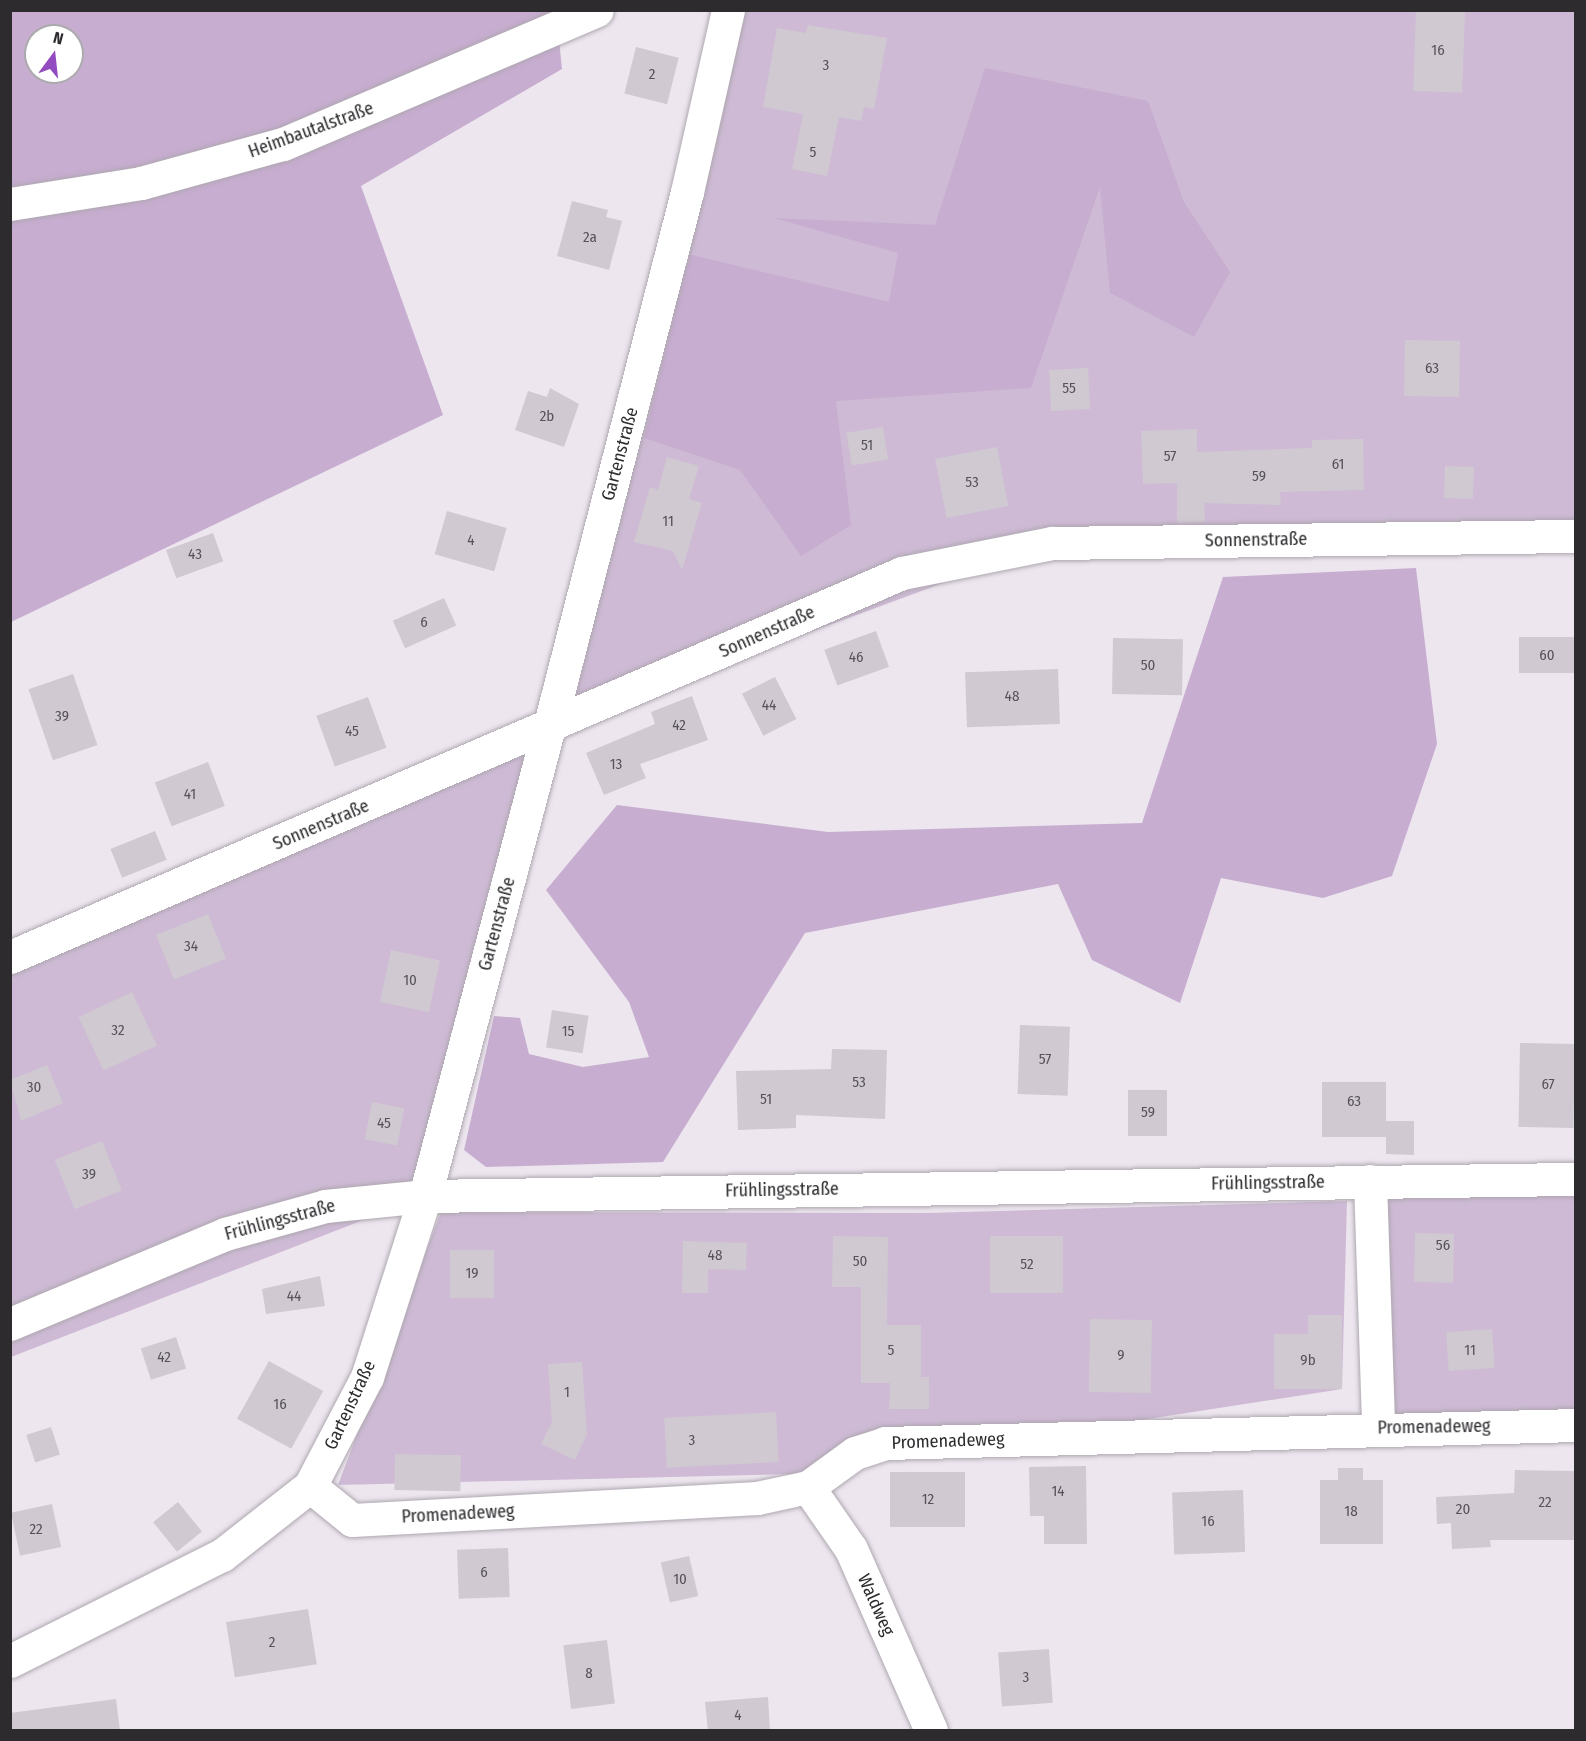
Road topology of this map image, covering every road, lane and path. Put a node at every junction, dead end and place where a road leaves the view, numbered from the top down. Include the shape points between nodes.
1 (597, 10) edge
2 (728, 10) edge
3 (10, 204) edge
4 (1575, 536) edge
5 (549, 728) junction
6 (10, 957) edge
7 (1575, 1179) edge
8 (1370, 1181) junction
9 (425, 1196) junction
10 (10, 1324) edge
11 (1575, 1425) edge
12 (1378, 1427) junction
13 (310, 1486) junction
14 (808, 1487) junction
15 (10, 1661) edge
16 (931, 1731) edge

1 - 3 street, Heimbautalstraße via 283,144 141,183
2 - 5 street, Gartenstraße via 687,192
4 - 5 street, Sonnenstraße via 1052,543 902,573
5 - 6 street, Sonnenstraße
5 - 9 street, Gartenstraße
7 - 8 street, Frühlingsstraße
8 - 9 street, Frühlingsstraße
8 - 12 street
9 - 10 street, Frühlingsstraße via 325,1206 225,1234
9 - 13 street, Gartenstraße via 367,1377
11 - 12 street, Promenadeweg
12 - 14 street, Promenadeweg via 885,1443 855,1453
13 - 14 street, Promenadeweg via 352,1520 758,1498
13 - 15 street, Gartenstraße via 222,1555
14 - 16 street, Waldweg via 851,1549

